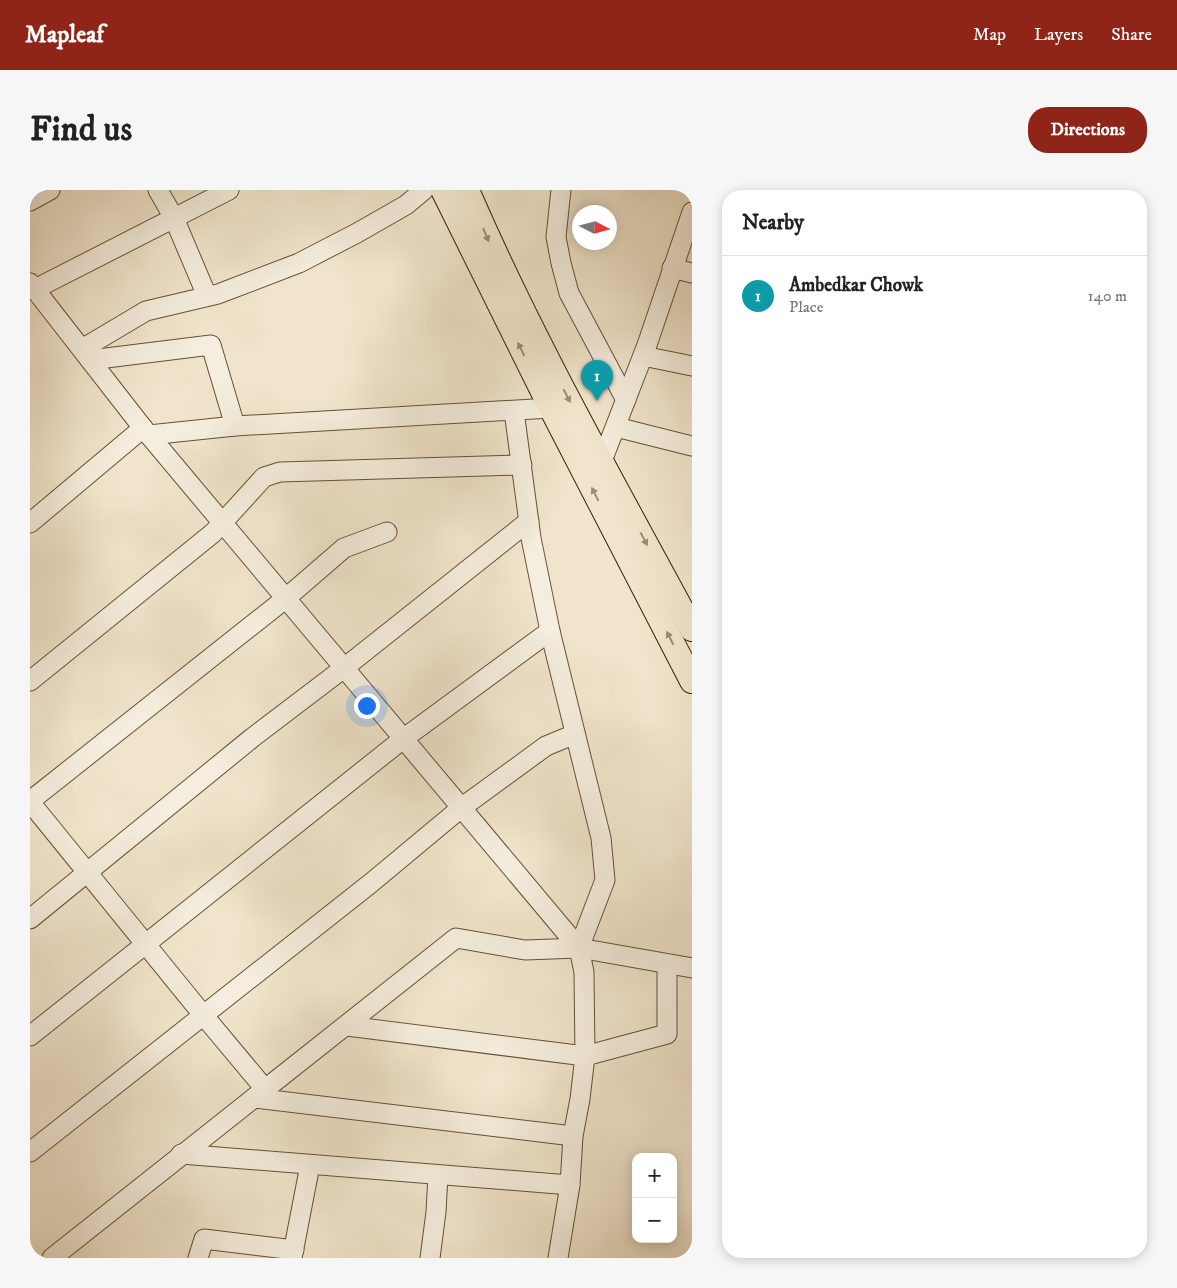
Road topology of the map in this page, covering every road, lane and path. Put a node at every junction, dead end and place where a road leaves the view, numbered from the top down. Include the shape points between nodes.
1 (50, 190) edge
2 (158, 190) edge
3 (229, 190) edge
4 (424, 190) edge
5 (443, 190) edge
6 (467, 190) edge
7 (561, 190) edge
8 (30, 201) edge
9 (692, 212) edge
10 (174, 218) junction
11 (672, 268) junction
12 (692, 272) edge
13 (33, 286) edge
14 (207, 296) junction
15 (86, 354) junction
16 (643, 356) junction
17 (692, 366) edge
18 (626, 400) junction
19 (551, 408) junction
20 (514, 411) junction
21 (235, 426) junction
22 (616, 427) junction
23 (146, 431) junction
24 (692, 446) edge
25 (602, 461) junction
26 (522, 465) junction
27 (529, 521) junction
28 (222, 522) junction
29 (30, 523) edge
30 (387, 532) dead end
31 (286, 599) junction
32 (692, 629) edge
33 (550, 631) junction
34 (344, 668) junction
35 (30, 681) edge
36 (692, 681) edge
37 (576, 734) junction
38 (402, 739) junction
39 (30, 801) edge
40 (461, 808) junction
41 (88, 872) junction
42 (30, 919) edge
43 (146, 944) junction
44 (579, 948) junction
45 (667, 964) junction
46 (692, 968) edge
47 (204, 1016) junction
48 (347, 1026) junction
49 (30, 1036) edge
50 (585, 1056) junction
51 (260, 1094) junction
52 (573, 1136) junction
53 (30, 1152) edge
54 (181, 1154) junction
55 (310, 1165) junction
56 (438, 1175) junction
57 (570, 1185) junction
58 (293, 1254) edge
59 (52, 1258) edge
60 (198, 1258) edge
61 (430, 1258) edge
62 (558, 1258) edge

1 - 8 street
2 - 10 street
3 - 10 street
4 - 14 street via 406,205 299,263
19 -> 5 main road
6 -> 25 main road via 491,247
7 - 18 street via 556,237 570,293
9 - 11 street
10 - 13 street
10 - 14 street
11 - 12 street
11 - 16 street
13 - 15 street
14 - 15 street via 146,311
15 - 21 street via 212,345
15 - 23 street
16 - 17 street
16 - 18 street
18 - 22 street
19 - 20 street
36 -> 19 main road
20 - 21 street
20 - 26 street
21 - 23 street
22 - 24 street
22 - 25 street
23 - 28 street
23 - 29 street
25 -> 32 main road
26 - 27 street
26 - 28 street via 280,472 264,477
27 - 33 street
27 - 34 street
28 - 31 street
28 - 35 street via 213,533
30 - 31 street via 344,548
31 - 34 street
31 - 39 street
33 - 37 street
33 - 38 street
34 - 38 street
34 - 41 street via 252,738
37 - 40 street via 546,746
37 - 44 street via 601,838 605,880
38 - 40 street
38 - 43 street
39 - 41 street
40 - 44 street
40 - 47 street
41 - 42 street
41 - 43 street
43 - 47 street
43 - 49 street
44 - 45 street
44 - 48 street via 525,950 456,938
44 - 50 street via 584,972
45 - 46 street
45 - 50 street via 667,1034
47 - 51 street
47 - 53 street
48 - 50 street
48 - 51 street
50 - 52 street
51 - 52 street
51 - 54 street
52 - 57 street
54 - 55 street
54 - 59 street
55 - 56 street
55 - 58 street
56 - 57 street
56 - 61 street
57 - 62 street
58 - 60 street via 204,1239

